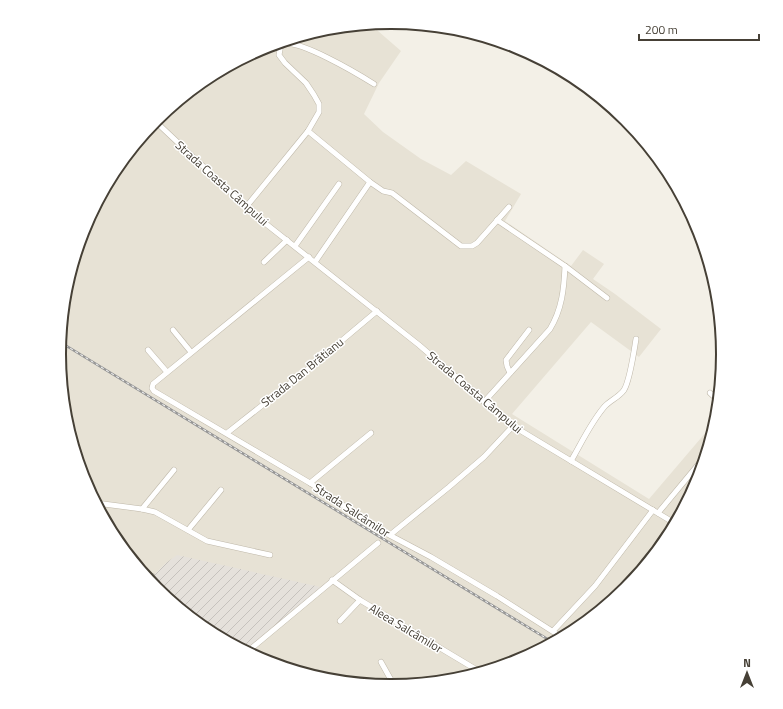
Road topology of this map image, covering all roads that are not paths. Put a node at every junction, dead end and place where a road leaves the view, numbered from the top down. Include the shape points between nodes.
1 (293, 44) edge
2 (280, 49) edge
3 (374, 84) dead end
4 (160, 125) edge
5 (308, 131) junction
6 (370, 182) junction
7 (339, 184) dead end
8 (246, 207) junction
9 (509, 207) dead end
10 (497, 220) junction
11 (287, 240) junction
12 (295, 246) junction
13 (309, 257) junction
14 (264, 262) dead end
15 (315, 262) junction
16 (565, 266) junction
17 (607, 298) dead end
18 (377, 311) junction
19 (173, 330) dead end
20 (529, 330) dead end
21 (636, 339) dead end
22 (148, 350) dead end
23 (191, 352) junction
24 (167, 372) junction
25 (510, 373) junction
26 (710, 393) dead end
27 (714, 397) edge
28 (484, 402) junction
29 (513, 426) junction
30 (227, 433) junction
31 (371, 433) dead end
32 (570, 461) junction
33 (698, 464) edge
34 (174, 470) dead end
35 (310, 482) junction
36 (221, 490) dead end
37 (103, 504) edge
38 (142, 509) junction
39 (656, 512) junction
40 (671, 521) edge
41 (188, 530) junction
42 (390, 535) junction
43 (378, 543) dead end
44 (270, 555) dead end
45 (332, 580) junction
46 (360, 600) junction
47 (340, 621) dead end
48 (553, 631) junction
49 (557, 634) edge
50 (252, 648) edge
51 (381, 662) dead end
52 (476, 669) edge
53 (391, 680) edge

1 - 3 street via 326,56
2 - 5 street via 279,55 306,83 319,104 319,112
4 - 8 street, Strada Coasta Câmpului
5 - 6 street
5 - 8 street
6 - 10 street via 383,191 392,193 461,246 467,247 477,243
6 - 15 street
7 - 12 street
8 - 11 street, Strada Coasta Câmpului
9 - 10 street
10 - 16 street
11 - 12 street, Strada Coasta Câmpului
11 - 14 street
12 - 13 street, Strada Coasta Câmpului
13 - 15 street, Strada Coasta Câmpului
13 - 23 street
15 - 18 street, Strada Coasta Câmpului
16 - 17 street
16 - 25 street via 564,290 556,320
18 - 28 street, Strada Coasta Câmpului
18 - 30 street, Strada Dan Brătianu
19 - 23 street
20 - 25 street via 506,360
21 - 32 street via 623,391 606,405 594,420
22 - 24 street
23 - 24 street
24 - 30 street, Strada Salcâmilor via 153,384 154,391
25 - 28 street
26 - 27 street
28 - 29 street, Strada Coasta Câmpului
29 - 32 street, Strada Coasta Câmpului
29 - 42 street via 473,466
30 - 35 street, Strada Salcâmilor
31 - 35 street
32 - 39 street, Strada Coasta Câmpului
33 - 39 street
34 - 38 street
35 - 42 street, Strada Salcâmilor
36 - 41 street
37 - 38 street
38 - 41 street via 155,512
39 - 40 street, Strada Coasta Câmpului
39 - 48 street via 595,586
41 - 44 street via 207,541
42 - 48 street, Strada Salcâmilor via 457,572
43 - 45 street
45 - 46 street, Aleea Salcâmilor
45 - 50 street
46 - 47 street
46 - 52 street, Aleea Salcâmilor
48 - 49 street, Strada Salcâmilor
51 - 53 street

